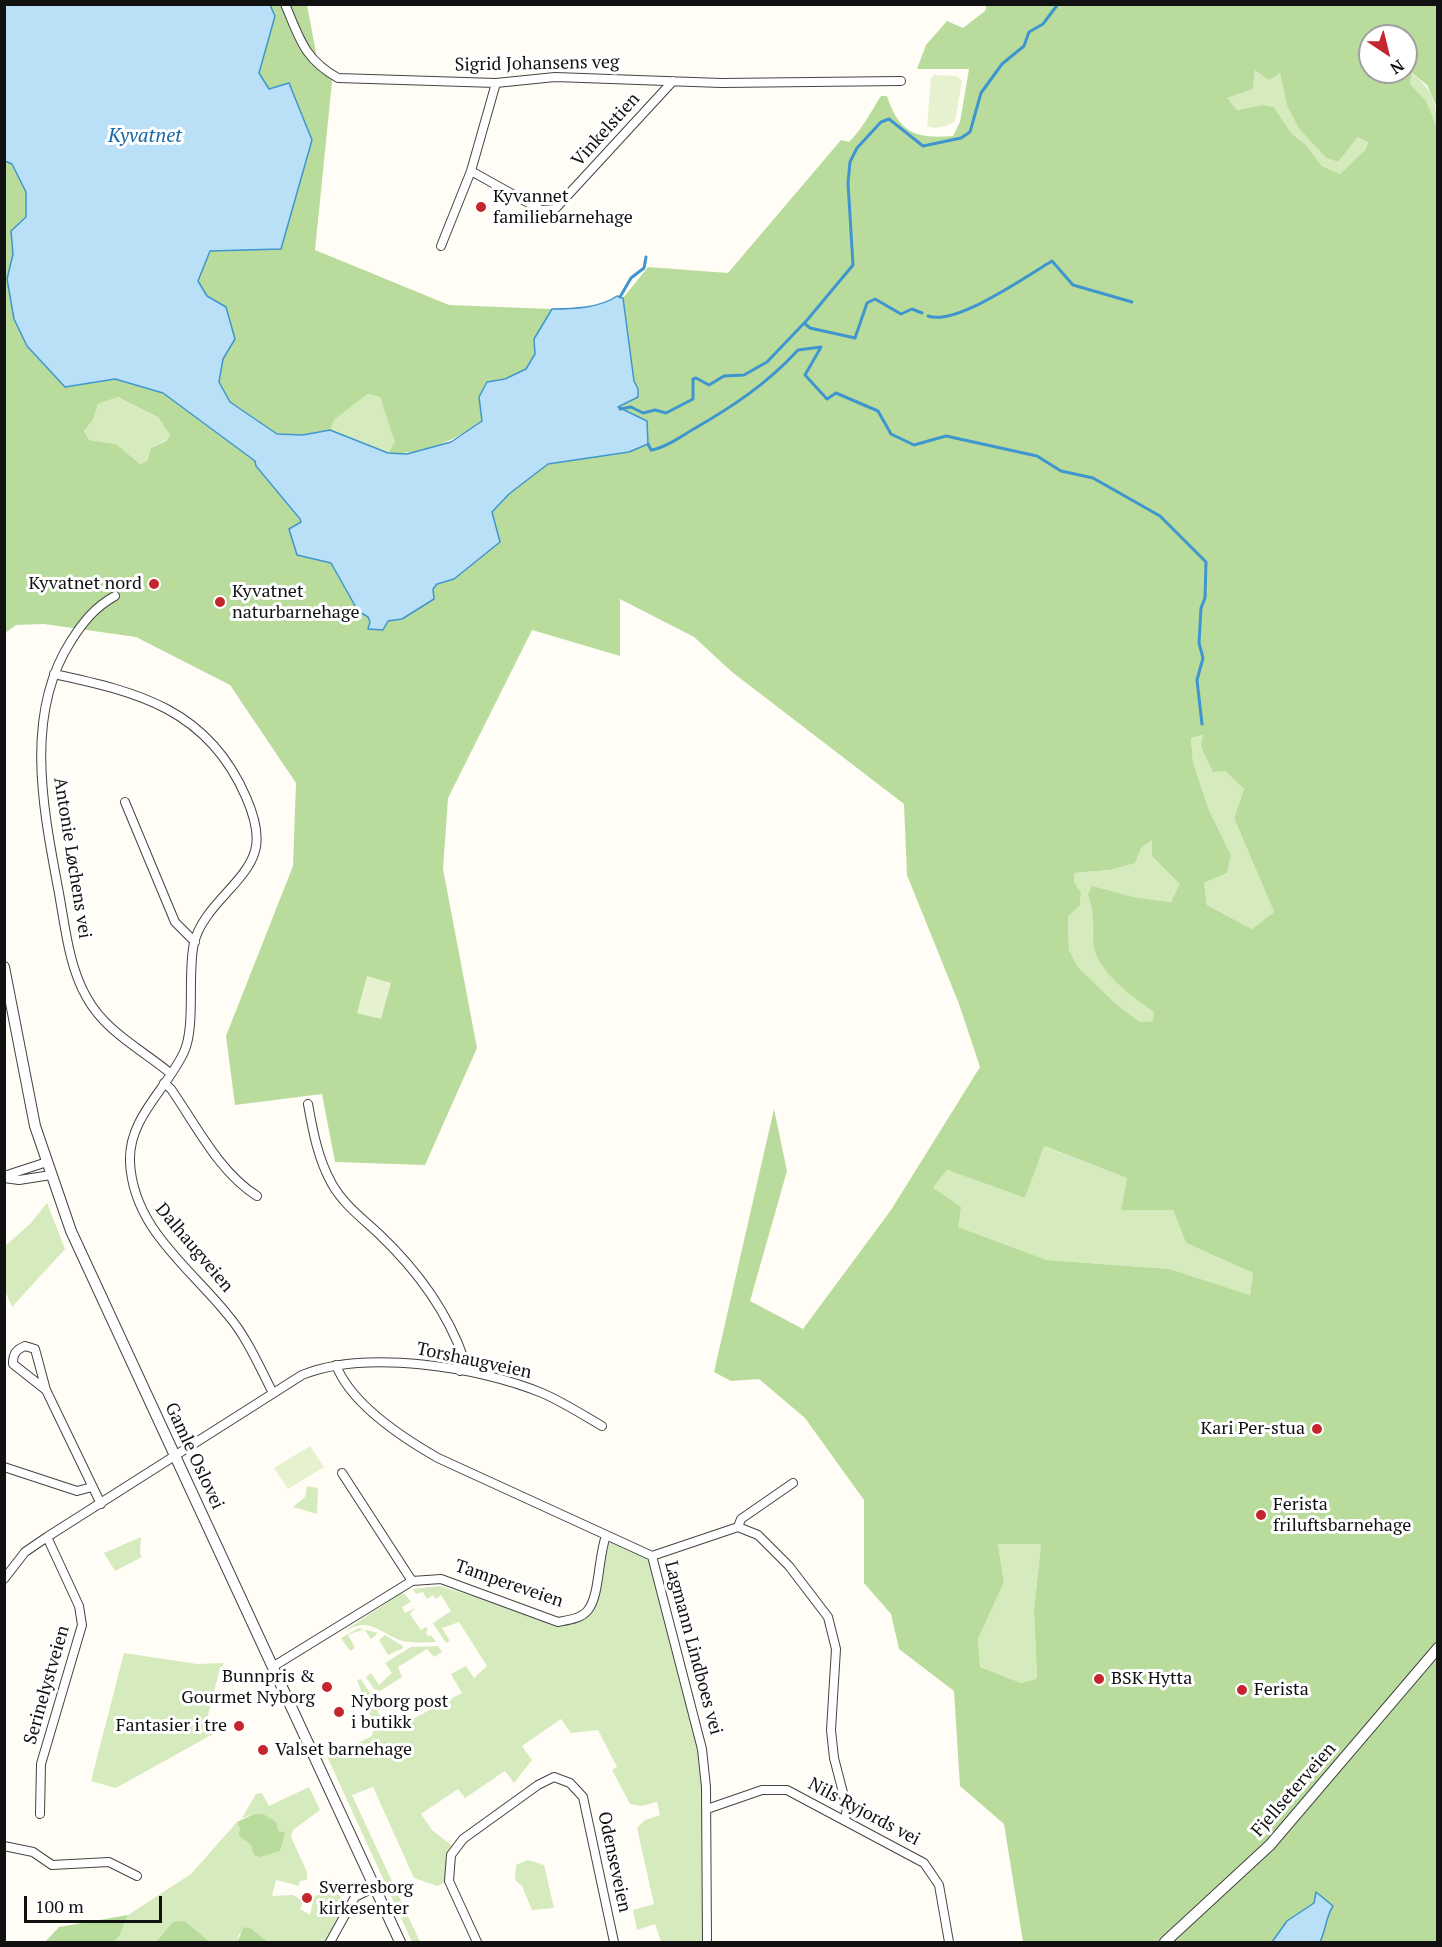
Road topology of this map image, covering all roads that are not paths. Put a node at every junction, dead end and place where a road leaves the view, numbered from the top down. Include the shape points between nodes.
1 (285, 4) edge
2 (673, 81) junction
3 (901, 81) dead end
4 (496, 83) junction
5 (471, 171) junction
6 (441, 246) dead end
7 (115, 596) dead end
8 (54, 674) junction
9 (125, 802) dead end
10 (195, 942) junction
11 (4, 967) edge
12 (170, 1073) junction
13 (164, 1083) junction
14 (309, 1104) dead end
15 (47, 1162) junction
16 (51, 1175) junction
17 (4, 1177) edge
18 (257, 1196) dead end
19 (336, 1365) junction
20 (460, 1371) junction
21 (46, 1390) junction
22 (273, 1393) junction
23 (602, 1426) dead end
24 (176, 1456) junction
25 (4, 1467) edge
26 (342, 1473) dead end
27 (793, 1483) dead end
28 (92, 1487) junction
29 (101, 1504) junction
30 (738, 1527) junction
31 (606, 1536) junction
32 (47, 1537) junction
33 (652, 1556) junction
34 (4, 1580) edge
35 (412, 1581) junction
36 (1437, 1648) edge
37 (274, 1666) junction
38 (707, 1809) junction
39 (40, 1814) dead end
40 (845, 1820) junction
41 (4, 1846) edge
42 (137, 1876) dead end
43 (375, 1887) junction
44 (330, 1942) edge
45 (400, 1942) edge
46 (477, 1942) edge
47 (614, 1942) edge
48 (707, 1942) edge
49 (949, 1942) edge
50 (1165, 1942) edge

1 - 4 street, Sigrid Johansens veg via 304,48 318,66 338,78
2 - 3 street, Sigrid Johansens veg
2 - 4 street, Sigrid Johansens veg via 555,77
2 - 5 street, Vinkelstien via 555,209 541,210
4 - 5 street
5 - 6 street
7 - 8 street, Antonie Løchens vei via 83,623
8 - 10 street, Dalhaugveien via 141,695 164,706 204,737 242,788 255,827 255,852 209,913
8 - 12 street, Antonie Løchens vei via 41,762 44,809 70,955 87,997 101,1017 121,1038
9 - 10 street via 175,922
10 - 12 street, Dalhaugveien via 187,1045
11 - 15 street, Gamle Oslovei via 25,1084
12 - 13 street, Dalhaugveien
13 - 18 street via 228,1172
13 - 22 street, Dalhaugveien via 149,1104 133,1141 129,1160 133,1189 149,1225 239,1328
14 - 20 street via 314,1139 333,1185 356,1215 380,1234 426,1285 454,1330 464,1359
15 - 16 street, Gamle Oslovei
15 - 17 street
16 - 17 street via 19,1180
16 - 24 street, Gamle Oslovei via 72,1231
19 - 20 street, Torshaugveien via 403,1362
19 - 22 street, Torshaugveien via 302,1375
19 - 31 street, Lagmann Lindboes vei via 341,1378 377,1416 407,1440
20 - 23 street, Torshaugveien via 539,1392
21 - 21 street via 35,1349 17,1349 13,1364
21 - 28 street
22 - 24 street, Torshaugveien
24 - 29 street, Torshaugveien
24 - 37 street, Gamle Oslovei
25 - 28 street via 77,1491
26 - 35 street
27 - 30 street via 741,1519
28 - 29 street
29 - 32 street, Torshaugveien
30 - 33 street
30 - 40 street via 758,1535 789,1566 828,1617 836,1649 831,1730 847,1808
31 - 33 street, Lagmann Lindboes vei
31 - 35 street, Tampereveien via 592,1602 587,1612 573,1620 558,1622 441,1579
32 - 34 street, Torshaugveien via 25,1552
32 - 39 street, Serinelystveien via 79,1606 82,1625 41,1764
33 - 38 street, Lagmann Lindboes vei via 702,1749
35 - 37 street, Tampereveien
36 - 50 street, Fjellseterveien via 1270,1845
37 - 43 street, Gamle Oslovei
38 - 40 street, Nils Ryjords vei via 778,1788 802,1796
38 - 48 street, Lagmann Lindboes vei
40 - 49 street, Nils Ryjords vei via 928,1867 939,1885
41 - 42 street via 33,1852 52,1864 109,1862
43 - 44 street via 355,1897
43 - 45 street, Gamle Oslovei
46 - 47 street, Odenseveien via 449,1881 451,1855 463,1839 554,1777 570,1783 583,1797

